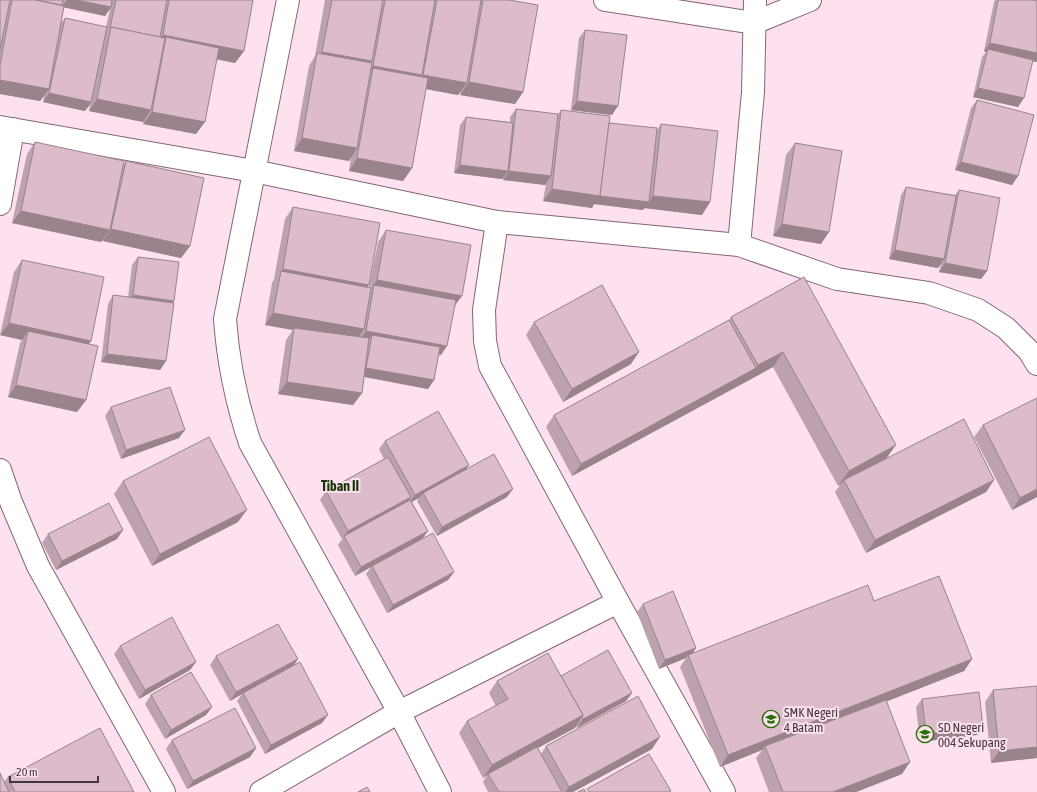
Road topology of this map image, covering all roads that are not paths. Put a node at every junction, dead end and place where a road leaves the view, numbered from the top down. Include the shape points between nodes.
1 (288, 0) edge
2 (605, 0) edge
3 (755, 0) edge
4 (810, 0) edge
5 (754, 23) junction
6 (6, 128) edge
7 (254, 171) junction
8 (0, 204) edge
9 (497, 222) junction
10 (739, 245) junction
11 (1037, 364) edge
12 (0, 470) edge
13 (618, 602) junction
14 (399, 712) junction
15 (164, 792) edge
16 (262, 792) edge
17 (440, 792) edge
18 (724, 792) edge

1 - 7 street
2 - 5 street
3 - 5 street
4 - 5 street
5 - 10 street via 753,92
6 - 7 street
6 - 8 street
7 - 9 street
7 - 14 street via 225,318 227,348 238,406 250,443
9 - 10 street
9 - 13 street via 484,310 485,341 490,366
10 - 11 street via 836,278 929,293 978,310 1006,328 1029,351
12 - 15 street via 38,566
13 - 14 street
13 - 18 street
14 - 16 street
14 - 17 street

